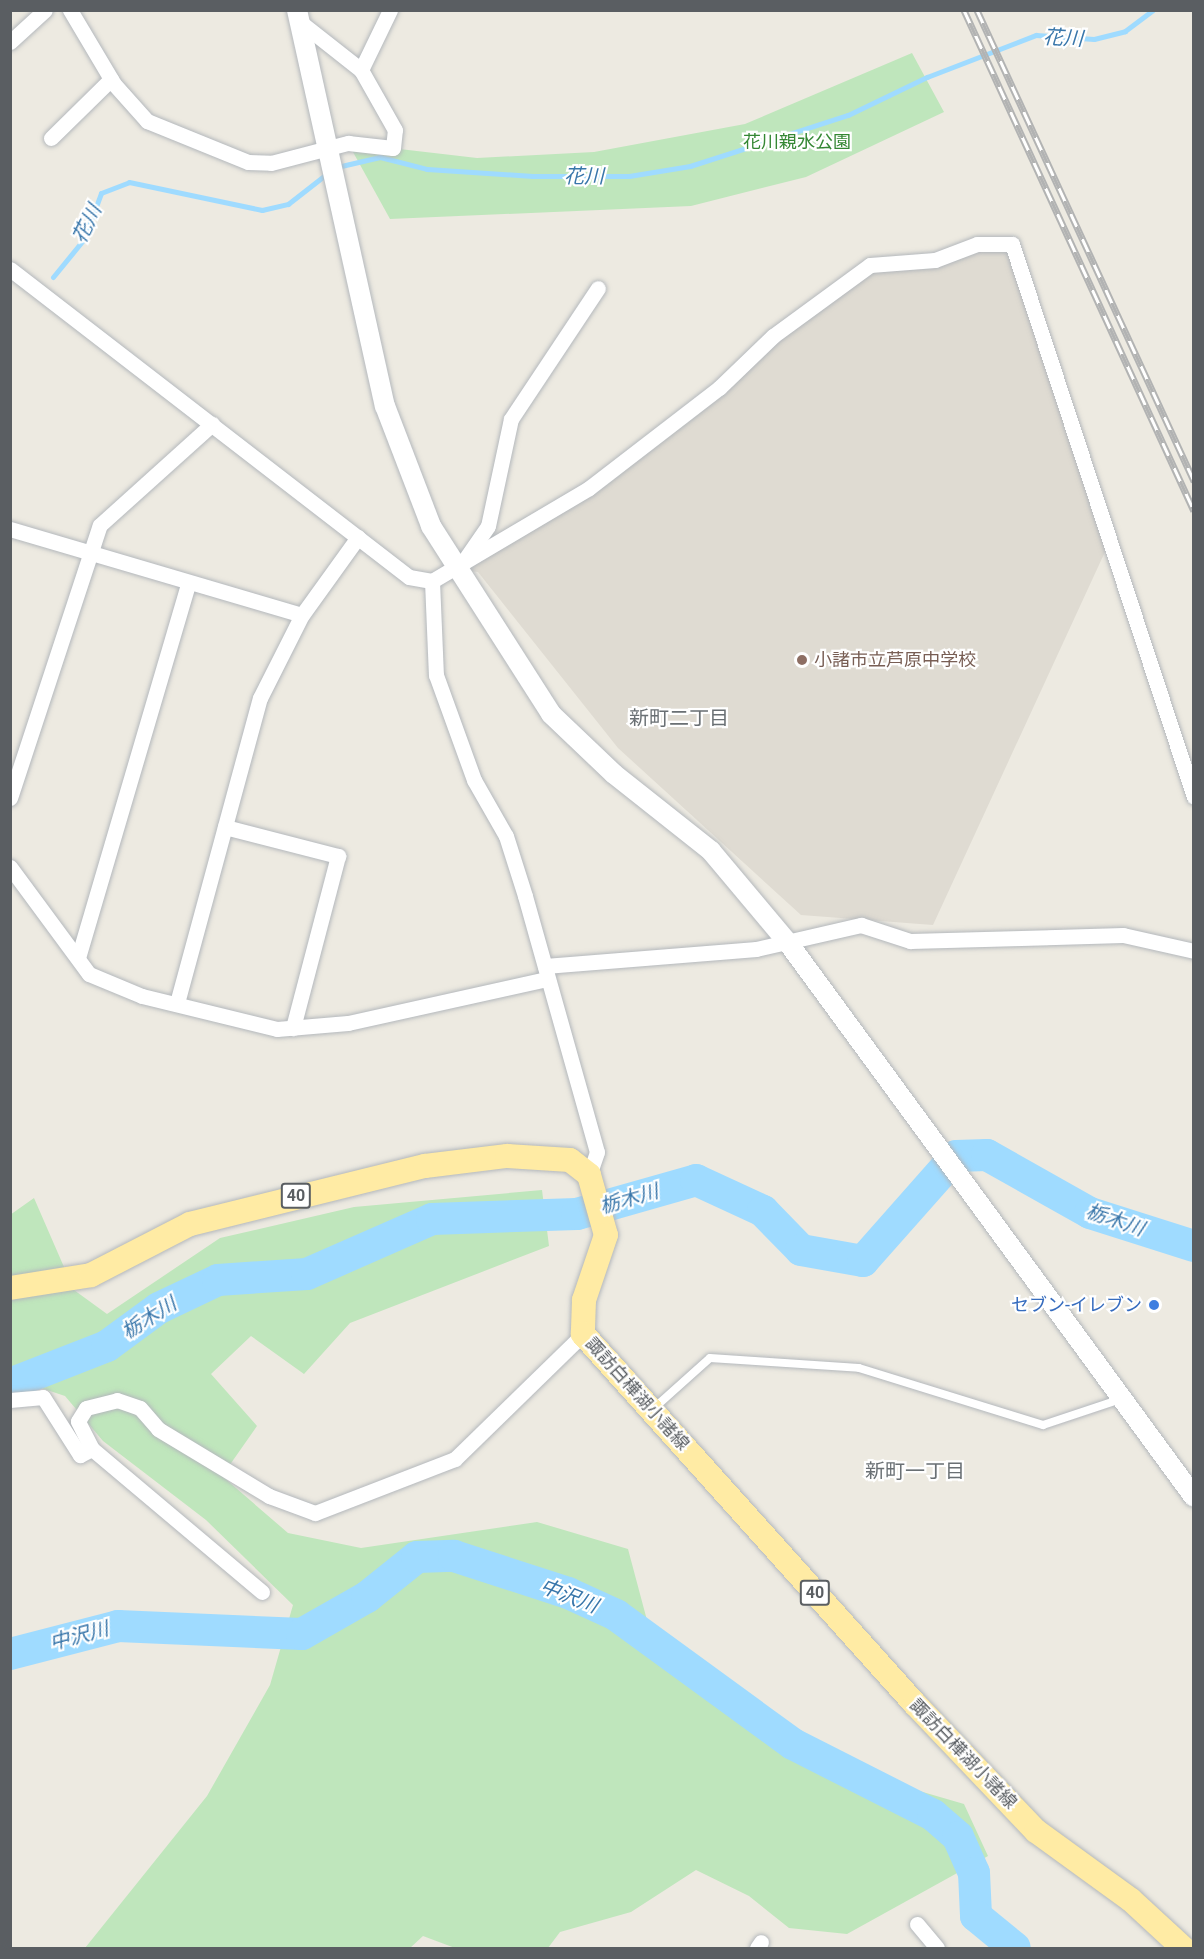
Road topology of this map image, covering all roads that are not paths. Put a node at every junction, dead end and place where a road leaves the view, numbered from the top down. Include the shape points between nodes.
1 (45, 10) edge
2 (70, 10) edge
3 (390, 10) edge
4 (298, 16) edge
5 (10, 42) edge
6 (361, 70) junction
7 (111, 79) junction
8 (51, 138) dead end
9 (328, 155) junction
10 (10, 269) edge
11 (598, 288) dead end
12 (212, 424) junction
13 (10, 529) edge
14 (357, 537) junction
15 (89, 553) junction
16 (458, 570) junction
17 (432, 581) junction
18 (188, 584) junction
19 (302, 615) junction
20 (1194, 797) edge
21 (10, 798) edge
22 (225, 827) junction
23 (10, 867) edge
24 (789, 944) junction
25 (1194, 951) edge
26 (78, 958) junction
27 (546, 972) junction
28 (177, 1003) junction
29 (293, 1028) junction
30 (589, 1175) junction
31 (10, 1288) edge
32 (583, 1334) junction
33 (10, 1400) edge
34 (1118, 1400) junction
35 (651, 1410) junction
36 (92, 1449) junction
37 (1194, 1497) edge
38 (262, 1592) dead end
39 (917, 1924) dead end
40 (937, 1948) edge
41 (1183, 1948) edge

1 - 5 street
2 - 7 street
3 - 6 street
4 - 6 street
4 - 9 street
6 - 9 street via 395,130 393,148 368,142
7 - 8 street
7 - 9 street via 147,121 248,162
9 - 16 street via 388,417 410,481
10 - 12 street
11 - 16 street via 511,419 488,526
12 - 14 street
12 - 15 street via 100,525
13 - 15 street
14 - 17 street via 409,576
14 - 19 street
15 - 18 street
15 - 21 street
16 - 17 street
16 - 20 street via 589,488 719,388 773,336 870,265 935,261 977,244 1012,244
16 - 24 street via 551,714 614,774 711,851
17 - 27 street via 436,675 474,780 506,836
18 - 19 street
18 - 26 street
19 - 22 street via 260,698
22 - 28 street
22 - 29 street via 338,856
23 - 26 street
24 - 25 street via 861,925 910,941 1123,935
24 - 27 street
24 - 34 street
26 - 28 street via 89,974
27 - 29 street via 403,1013
27 - 30 street via 597,1152
28 - 29 street via 277,1029
30 - 31 main road, 40 via 570,1160 507,1156 425,1166 190,1224 91,1275
30 - 32 main road, 諏訪白樺湖小諸線 via 606,1235 584,1300
32 - 35 main road, 諏訪白樺湖小諸線 / 40
32 - 36 street via 455,1459 315,1513 270,1496 158,1429 140,1408 117,1400 97,1401 78,1421
33 - 36 street via 43,1397 80,1455
34 - 35 lane via 1043,1425 859,1368 710,1358
34 - 37 street
35 - 41 main road, 諏訪白樺湖小諸線 / 40 via 1036,1831 1131,1900
36 - 38 street
39 - 40 street

